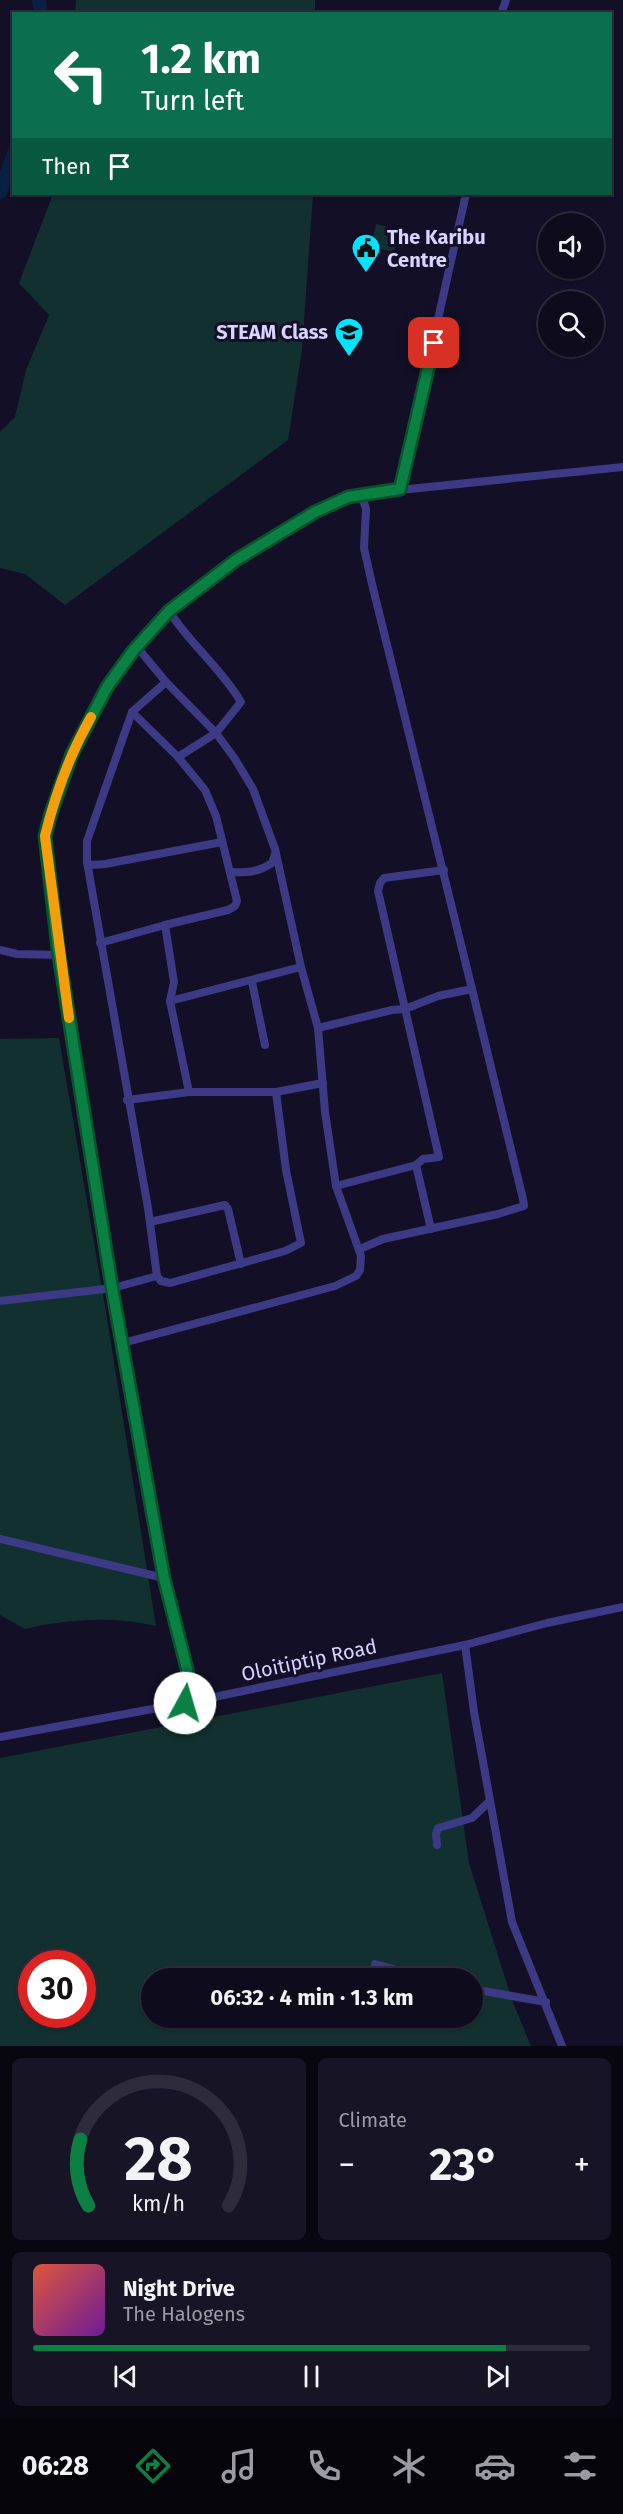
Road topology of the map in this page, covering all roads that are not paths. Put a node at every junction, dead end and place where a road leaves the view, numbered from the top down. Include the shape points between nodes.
1 (466, 195) edge
2 (623, 467) edge
3 (400, 489) junction
4 (361, 494) junction
5 (169, 611) junction
6 (137, 647) junction
7 (166, 682) junction
8 (132, 712) junction
9 (216, 733) junction
10 (178, 757) junction
11 (222, 842) junction
12 (275, 849) junction
13 (87, 862) junction
14 (444, 870) junction
15 (231, 872) junction
16 (165, 925) junction
17 (100, 943) junction
18 (0, 950) edge
19 (60, 955) junction
20 (301, 967) junction
21 (252, 981) junction
22 (472, 989) junction
23 (170, 1001) junction
24 (405, 1009) junction
25 (318, 1028) junction
26 (265, 1045) dead end
27 (323, 1083) junction
28 (189, 1092) junction
29 (276, 1092) junction
30 (127, 1100) junction
31 (416, 1165) junction
32 (336, 1186) junction
33 (150, 1222) junction
34 (431, 1229) junction
35 (360, 1249) junction
36 (241, 1264) junction
37 (157, 1276) junction
38 (112, 1288) junction
39 (0, 1301) edge
40 (123, 1343) junction
41 (0, 1539) edge
42 (164, 1578) junction
43 (623, 1607) edge
44 (465, 1645) junction
45 (185, 1703) junction
46 (0, 1737) edge
47 (490, 1801) junction
48 (437, 1845) dead end
49 (375, 1964) dead end
50 (390, 1968) edge
51 (483, 1991) edge
52 (546, 2002) junction
53 (562, 2046) edge

1 - 3 street
2 - 3 street
3 - 4 street
4 - 5 street via 298,521 236,560
4 - 14 street via 366,509 364,548
5 - 6 street
5 - 9 street via 241,702
6 - 7 street
6 - 19 street via 107,687 72,754 45,836
7 - 8 street
7 - 9 street
8 - 10 street
8 - 13 street via 87,842
9 - 10 street
9 - 12 street via 247,776
10 - 11 street via 205,790
11 - 13 street via 105,864
11 - 15 street
12 - 15 street via 274,861 266,868
12 - 20 street
13 - 17 street
14 - 22 street
14 - 24 street via 384,878 380,883 378,891
15 - 16 street via 235,906
16 - 17 street
16 - 23 street via 174,982
17 - 30 street
18 - 19 street
19 - 38 street
20 - 21 street
20 - 25 street
21 - 23 street
21 - 26 street
22 - 24 street via 438,996
22 - 34 street via 524,1206
23 - 28 street
24 - 25 street
24 - 31 street via 439,1157
25 - 27 street
27 - 29 street
27 - 32 street
28 - 29 street
28 - 30 street
29 - 36 street via 301,1243
30 - 33 street
31 - 32 street
31 - 34 street
32 - 35 street
33 - 36 street via 225,1205
33 - 37 street
34 - 35 street via 372,1242
35 - 40 street via 360,1270 350,1280
36 - 37 street via 170,1283
37 - 38 street
38 - 39 street
38 - 40 street
40 - 42 street
41 - 42 street
42 - 45 street via 187,1669
43 - 44 street, Oloitiptip Road
44 - 45 street, Oloitiptip Road
44 - 47 street
45 - 46 street, Oloitiptip Road
47 - 48 street via 472,1818 438,1828
47 - 52 street via 512,1922
49 - 50 street
51 - 52 street
52 - 53 street

